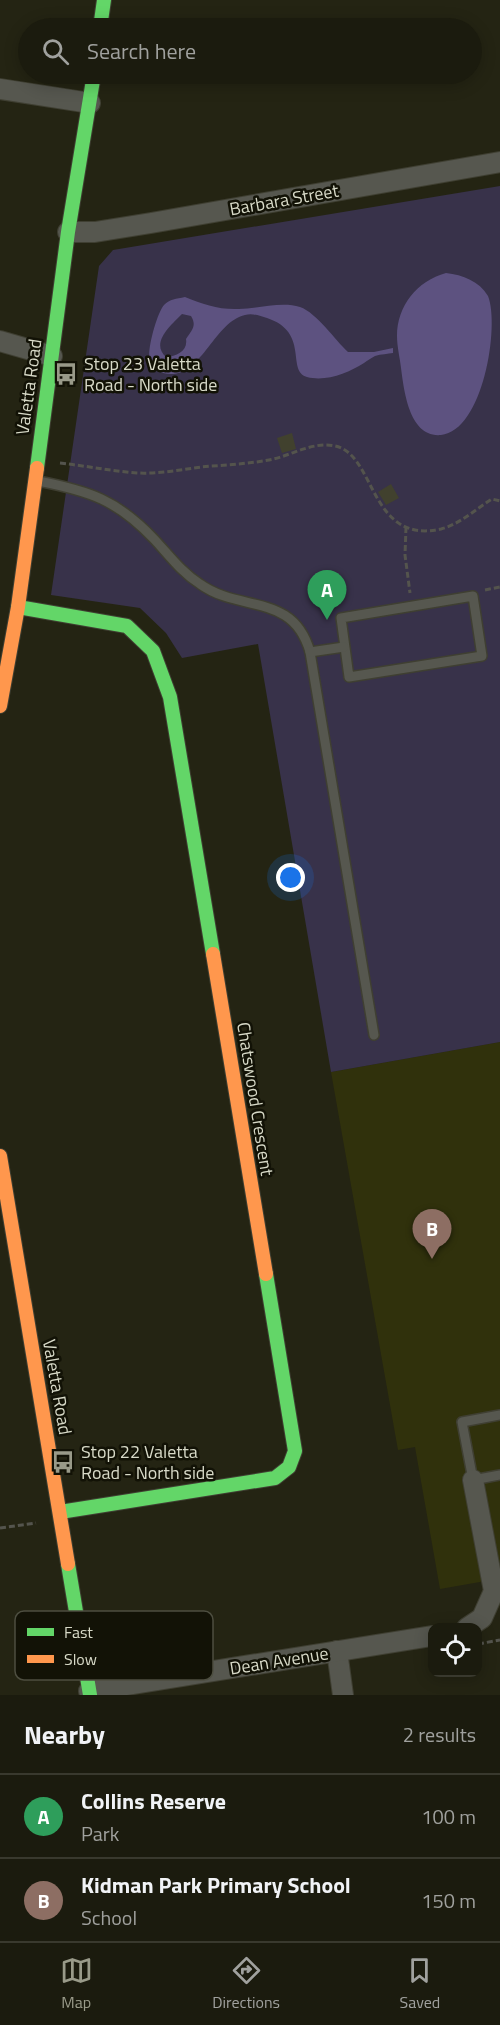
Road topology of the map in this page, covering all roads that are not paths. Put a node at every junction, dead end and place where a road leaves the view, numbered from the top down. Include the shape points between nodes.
1 (104, 0) edge
2 (101, 18) edge
3 (93, 84) edge
4 (0, 89) edge
5 (90, 103) junction
6 (500, 162) edge
7 (68, 232) junction
8 (0, 341) edge
9 (52, 356) junction
10 (34, 480) junction
11 (18, 606) junction
12 (344, 647) junction
13 (310, 652) junction
14 (0, 706) edge
15 (374, 1035) dead end
16 (0, 1156) edge
17 (500, 1415) edge
18 (500, 1476) edge
19 (473, 1480) junction
20 (60, 1512) junction
21 (76, 1611) edge
22 (474, 1623) edge
23 (428, 1637) edge
24 (337, 1651) junction
25 (213, 1672) edge
26 (166, 1680) edge
27 (90, 1693) edge
28 (344, 1695) edge

1 - 2 street
3 - 5 street, Valetta Road
4 - 5 street
5 - 7 street, Valetta Road
6 - 7 street, Barbara Street via 151,224
7 - 9 street, Valetta Road
8 - 9 street
9 - 10 street, Valetta Road
10 - 11 street, Valetta Road
10 - 13 lane via 88,492 123,510 202,586 292,619 306,636
11 - 14 street, Valetta Road
11 - 20 street, Chatswood Crescent via 127,626 153,651 170,697 295,1451 289,1467 275,1478
12 - 12 lane via 341,618 473,596 482,656 349,677
12 - 13 lane
13 - 15 lane
16 - 20 street, Valetta Road
17 - 19 lane via 462,1422
18 - 19 lane
19 - 22 street via 494,1591 482,1618
20 - 21 street, Valetta Road
23 - 24 street, Dean Avenue
24 - 25 street, Dean Avenue
24 - 28 street
26 - 27 street, Dean Avenue

